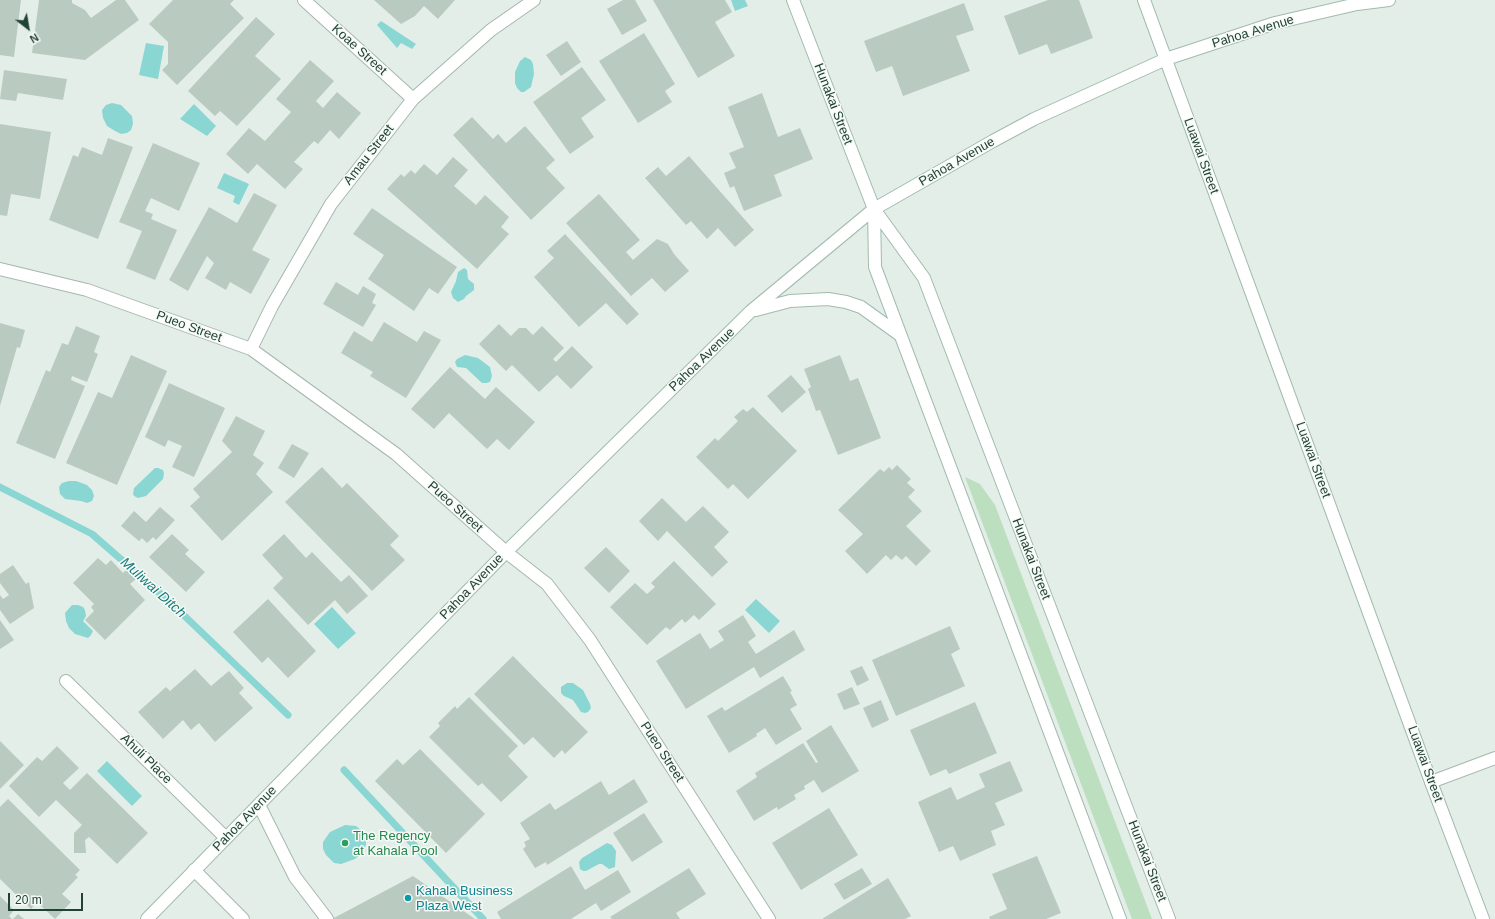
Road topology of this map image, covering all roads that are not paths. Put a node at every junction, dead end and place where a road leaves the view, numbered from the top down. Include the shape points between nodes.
1 (304, 0) edge
2 (534, 0) edge
3 (793, 0) edge
4 (1144, 0) edge
5 (1372, 0) edge
6 (1389, 0) edge
7 (1357, 4) junction
8 (1166, 59) junction
9 (413, 99) junction
10 (874, 209) junction
11 (0, 268) edge
12 (752, 311) junction
13 (900, 335) junction
14 (250, 349) junction
15 (506, 552) junction
16 (66, 680) dead end
17 (1495, 758) edge
18 (1431, 782) junction
19 (259, 804) junction
20 (226, 838) junction
21 (194, 870) junction
22 (147, 919) edge
23 (243, 919) edge
24 (327, 919) edge
25 (769, 919) edge
26 (1120, 919) edge
27 (1169, 919) edge
28 (1483, 919) edge

1 - 9 street, Koae Street
2 - 9 street, Amau Street via 492,30
3 - 10 street, Hunakai Street
4 - 8 street, Luawai Street
5 - 7 street
6 - 7 street, Pahoa Avenue
7 - 8 street, Pahoa Avenue via 1275,23
8 - 10 street, Pahoa Avenue via 1034,119
8 - 18 street, Luawai Street
9 - 14 street, Amau Street via 331,204
10 - 12 street, Pahoa Avenue
10 - 13 street, Hunakai Street via 875,267
10 - 27 street, Hunakai Street via 924,278
11 - 14 street, Pueo Street via 87,290
12 - 13 street via 790,301 828,299 861,307
12 - 15 street, Pahoa Avenue
13 - 26 street, Hunakai Street
14 - 15 street, Pueo Street via 396,454
15 - 19 street, Pahoa Avenue
15 - 25 street, Pueo Street via 547,584 590,640
16 - 20 street, Ahuli Place
17 - 18 street
18 - 28 street, Luawai Street
19 - 20 street, Pahoa Avenue
19 - 24 street via 295,877
20 - 21 street, Pahoa Avenue
21 - 22 street, Pahoa Avenue
21 - 23 street

